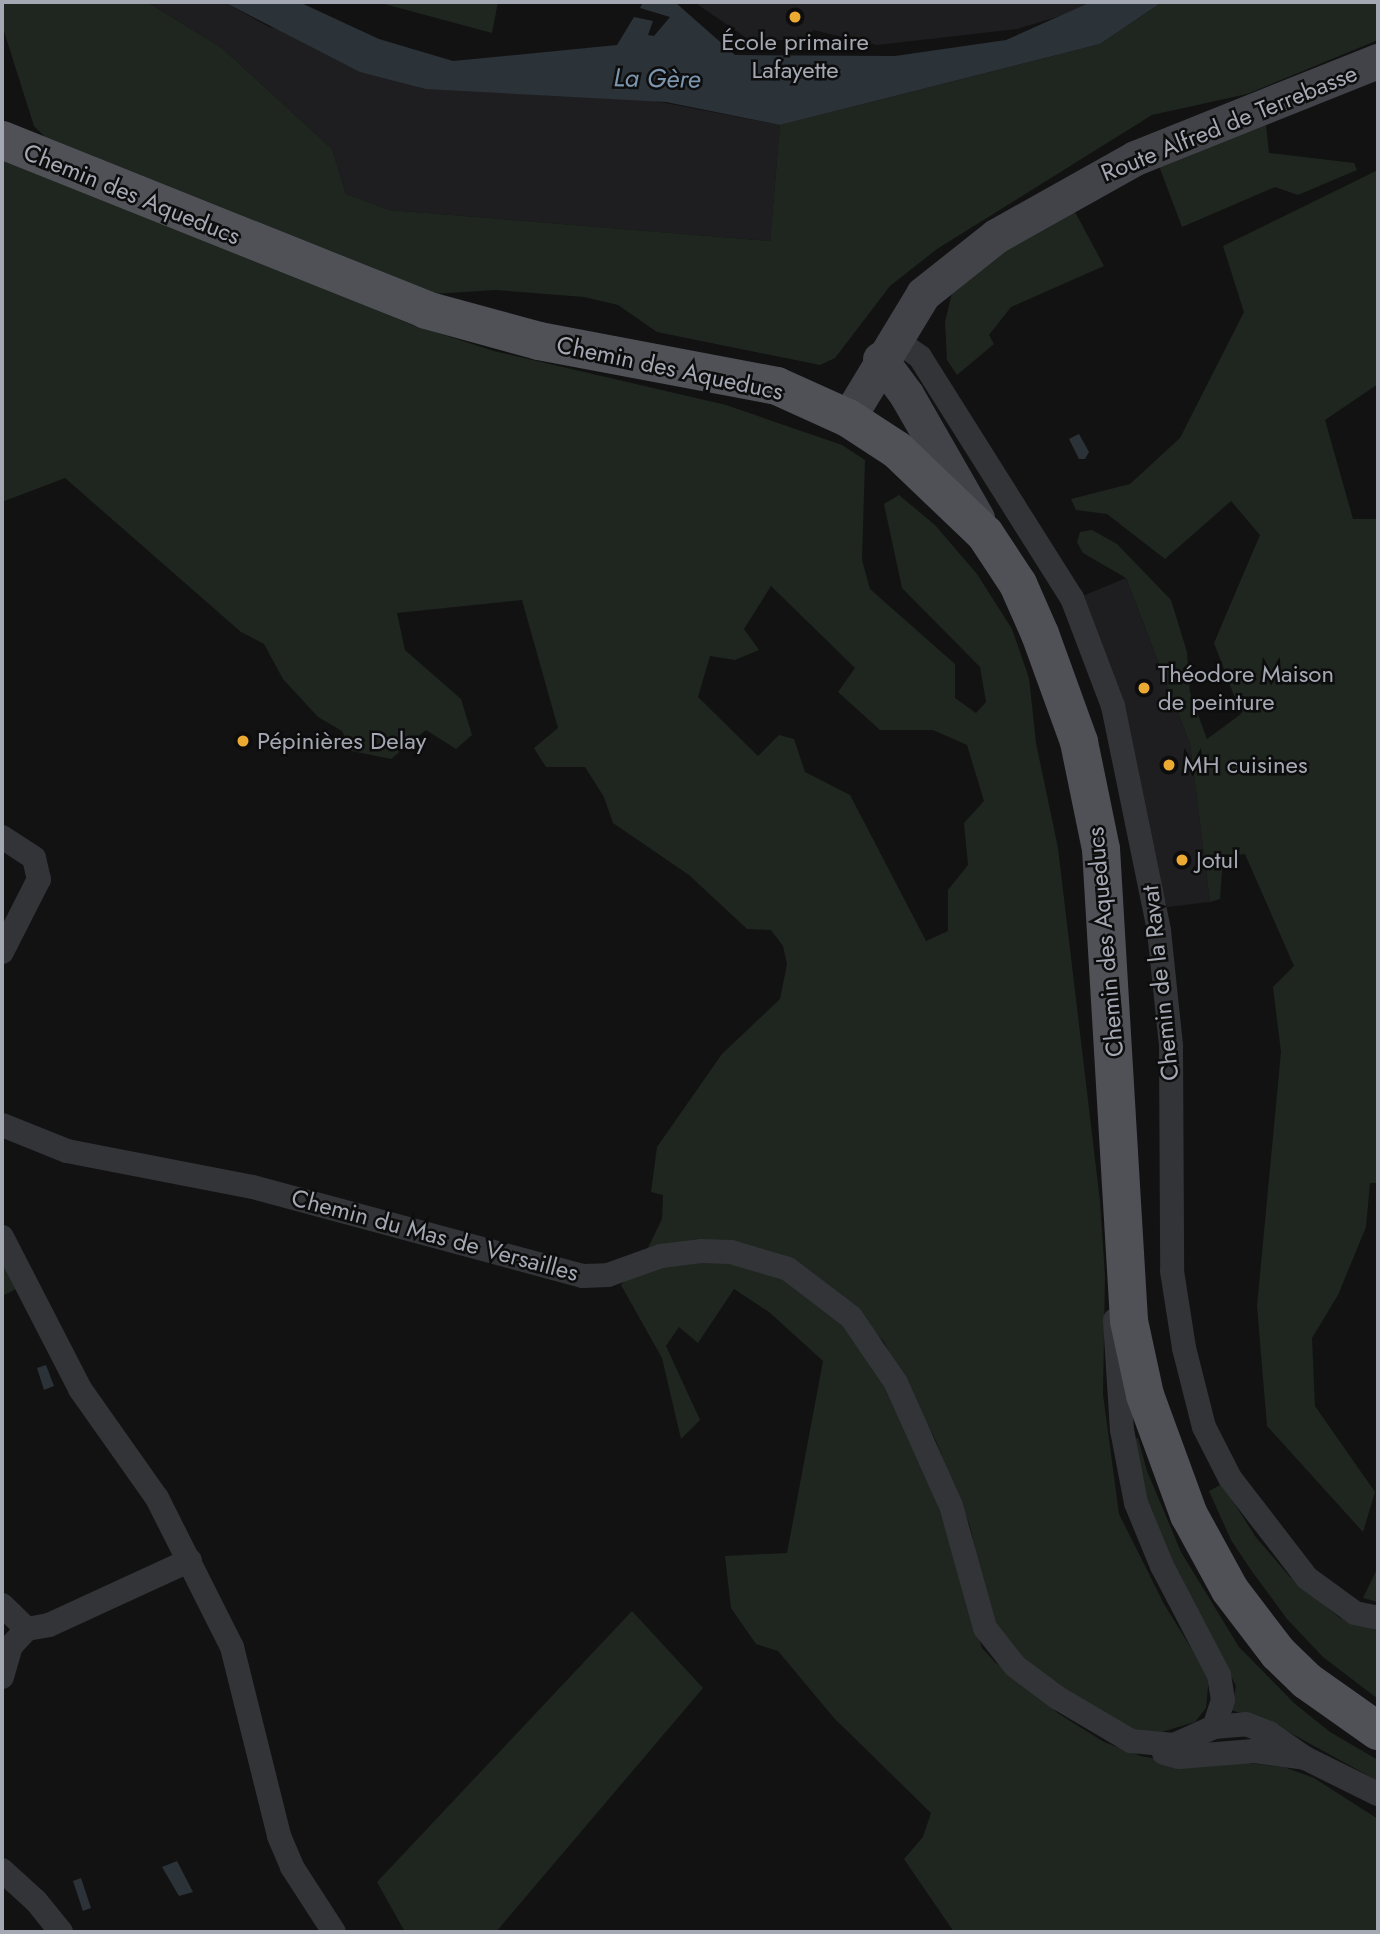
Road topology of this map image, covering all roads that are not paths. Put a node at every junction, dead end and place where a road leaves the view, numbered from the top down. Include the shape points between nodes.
1 (1378, 61) edge
2 (2, 140) edge
3 (886, 349) junction
4 (848, 418) junction
5 (985, 534) junction
6 (2, 837) edge
7 (2, 952) edge
8 (2, 1125) edge
9 (2, 1237) edge
10 (1124, 1250) junction
11 (190, 1560) junction
12 (2, 1605) edge
13 (1378, 1618) edge
14 (27, 1629) junction
15 (2, 1677) edge
16 (1214, 1727) junction
17 (1378, 1731) edge
18 (1145, 1745) junction
19 (1305, 1758) junction
20 (1378, 1794) edge
21 (2, 1870) edge
22 (61, 1932) edge
23 (334, 1932) edge

1 - 3 street, Route Alfred de Terrebasse via 1135,158 1065,194 937,279
2 - 4 main road, Chemin des Aqueducs via 426,310 539,341 777,386
3 - 4 street, Route Alfred de Terrebasse
3 - 5 street via 906,394
3 - 13 street, Chemin de la Ravat via 920,357 947,397 1072,598 1113,706 1159,931 1171,1046 1172,1271 1184,1348 1204,1427 1230,1478 1307,1578 1356,1613
4 - 5 main road, Chemin des Aqueducs via 897,450
5 - 10 main road, Chemin des Aqueducs via 1018,584 1040,634 1079,742 1101,849
6 - 7 street via 34,858 39,879
8 - 18 street, Chemin du Mas de Versailles via 67,1151 253,1187 583,1276 608,1275 661,1256 731,1252 788,1269 836,1302 859,1328 908,1406 951,1506 985,1628 1015,1666 1058,1698 1099,1725
9 - 11 street via 80,1389 157,1498
10 - 16 street via 1114,1328 1129,1470 1147,1533 1223,1688
10 - 17 main road, Chemin des Aqueducs via 1129,1321 1145,1395 1189,1515 1210,1557 1278,1653 1339,1707
11 - 14 street via 49,1625
11 - 23 street via 232,1647 279,1836 292,1867
12 - 14 street
14 - 15 street via 11,1647
16 - 18 street, Chemin du Mas de Versailles via 1174,1745
16 - 19 street, Chemin du Mas de Versailles via 1231,1723 1257,1727
18 - 19 street via 1179,1756 1254,1751
19 - 20 street
21 - 22 street via 36,1900

